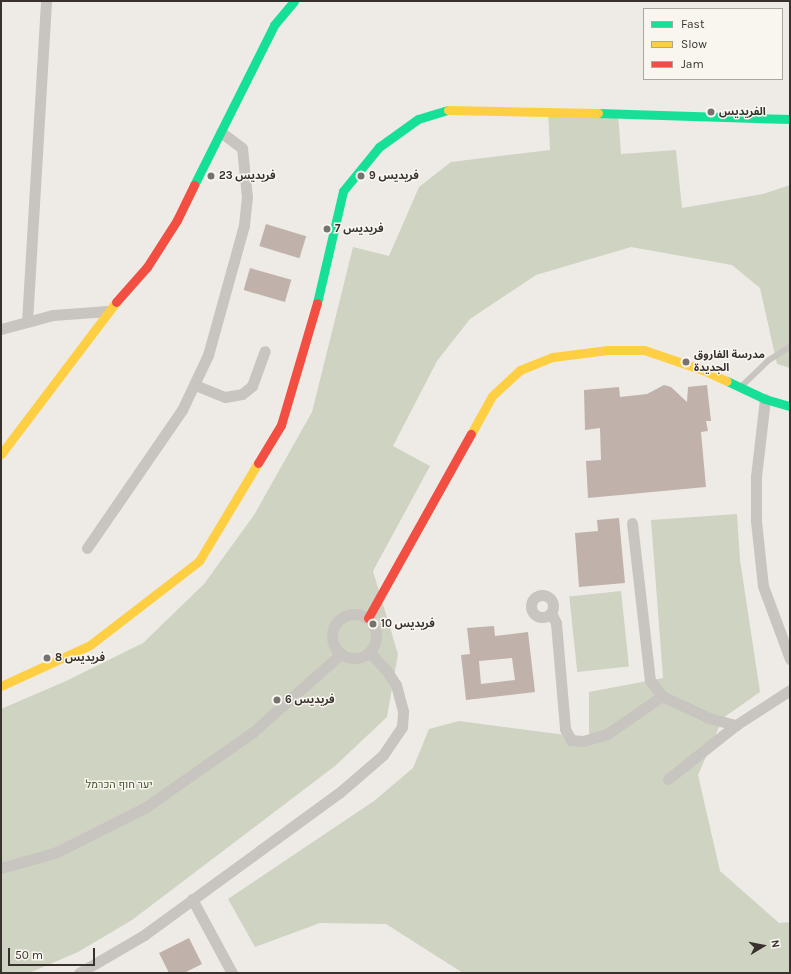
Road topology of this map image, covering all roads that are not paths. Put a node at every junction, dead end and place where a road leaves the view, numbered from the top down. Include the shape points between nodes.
1 (46, 1) edge
2 (294, 1) edge
3 (790, 119) edge
4 (221, 132) junction
5 (108, 311) junction
6 (27, 322) junction
7 (1, 329) edge
8 (790, 347) edge
9 (265, 351) dead end
10 (195, 385) junction
11 (740, 388) junction
12 (765, 399) junction
13 (790, 406) edge
14 (1, 454) edge
15 (632, 523) dead end
16 (87, 548) dead end
17 (551, 612) dead end
18 (368, 618) junction
19 (369, 652) junction
20 (341, 654) junction
21 (790, 659) edge
22 (1, 686) edge
23 (790, 690) edge
24 (662, 696) junction
25 (736, 725) junction
26 (668, 779) dead end
27 (1, 868) edge
28 (192, 899) junction
29 (79, 973) edge
30 (232, 973) edge

1 - 6 street
2 - 4 street via 274,25
3 - 22 street via 452,109 418,119 379,147 343,191 315,314 281,426 198,561 90,644
4 - 5 street via 177,220 147,267
4 - 10 street via 242,148 246,212 208,356
5 - 6 street via 53,315
5 - 14 street
6 - 7 street
8 - 11 lane via 769,360
9 - 10 street via 252,386 242,394 225,397
10 - 16 street via 182,410
11 - 12 street
11 - 18 street via 703,370 644,350 608,350 553,357 520,370 492,396
12 - 13 street
12 - 21 street via 756,477 756,521 763,586
15 - 24 street via 650,680
17 - 24 street via 556,623 565,730 571,740 583,741 607,734
18 - 19 street via 376,631 374,646
18 - 20 street via 348,614 337,622 333,628 333,642
19 - 20 street via 355,658
19 - 28 street via 387,671 401,696 402,727 396,740 362,775
20 - 27 street via 253,732 146,807 57,852
23 - 25 street
24 - 25 street via 709,718
25 - 26 street
28 - 29 street via 125,948
28 - 30 street

